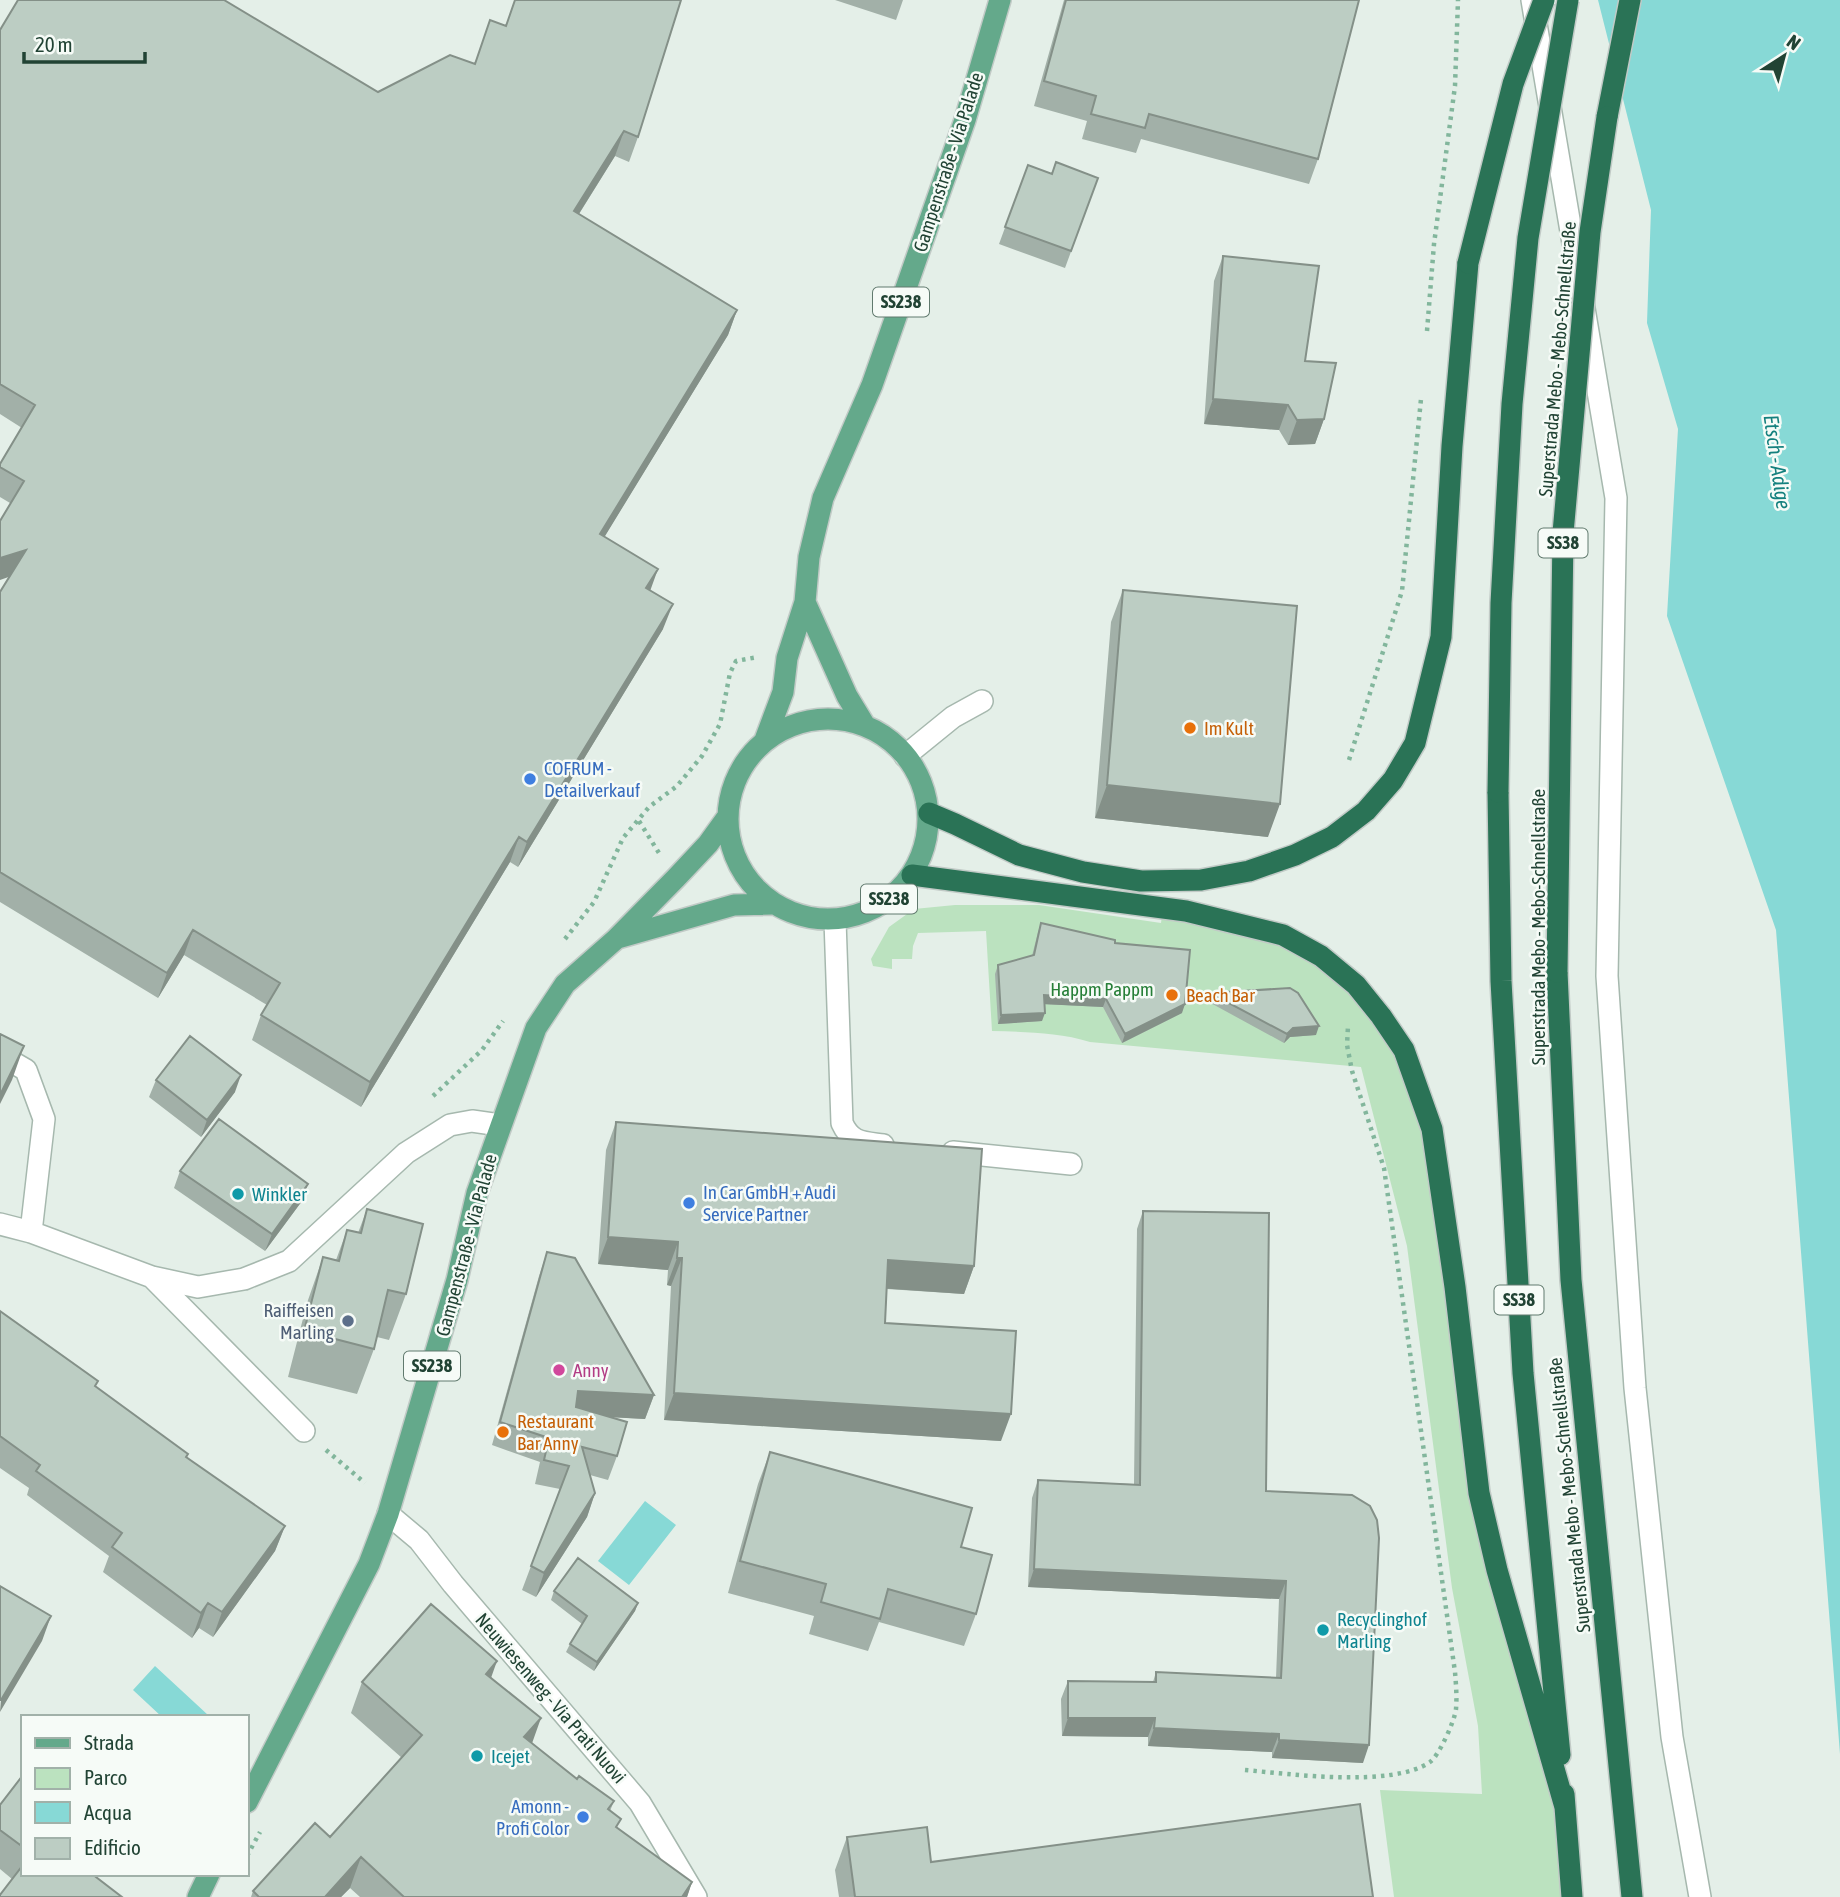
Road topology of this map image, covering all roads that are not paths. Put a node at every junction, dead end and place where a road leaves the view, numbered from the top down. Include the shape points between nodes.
1 (1000, 0) edge
2 (1532, 0) edge
3 (1544, 0) edge
4 (1568, 0) edge
5 (1630, 0) edge
6 (805, 602) junction
7 (982, 701) dead end
8 (864, 724) junction
9 (765, 740) junction
10 (905, 756) junction
11 (929, 813) junction
12 (726, 819) junction
13 (912, 875) junction
14 (772, 904) junction
15 (835, 920) junction
16 (616, 939) junction
17 (0, 1055) edge
18 (500, 1125) junction
19 (902, 1146) edge
20 (928, 1149) edge
21 (1072, 1164) dead end
22 (0, 1224) edge
23 (31, 1232) junction
24 (152, 1277) junction
25 (304, 1432) road end
26 (388, 1514) junction
27 (248, 1800) edge
28 (1565, 1807) junction
29 (208, 1876) edge
30 (198, 1897) edge
31 (696, 1897) edge
32 (1572, 1897) edge
33 (1632, 1897) edge
34 (1700, 1897) edge

1 - 6 main road, Gampenstraße - Via Palade / SS238 via 964,120 872,385 823,498 809,557
2 - 34 street via 1616,498 1607,976 1634,1388 1672,1737
3 - 11 highway, bridge via 1513,84 1468,263 1441,637 1415,743 1393,780 1366,811 1332,837 1249,871 1201,880 1140,881 1083,872 1018,855
4 - 28 highway, Superstrada Mebo - Mebo-Schnellstraße / SS38, bridge via 1528,238 1512,404 1501,603 1498,792 1501,981 1523,1373
5 - 33 highway, Superstrada Mebo - Mebo-Schnellstraße / SS38, bridge via 1590,232 1563,533 1557,972 1571,1280
6 - 8 main road, Gampenstraße - Via Palade / SS238
6 - 9 main road, Gampenstraße - Via Palade / SS238 via 787,658 783,692
7 - 10 street via 953,717
8 - 9 main road, SS238 via 813,719
8 - 10 main road, SS238
9 - 12 main road, SS238 via 737,776
10 - 11 main road, SS238 via 923,788
11 - 13 main road, SS238 via 925,846
12 - 14 main road, SS238 via 734,855 747,879
12 - 16 main road, Gampenstraße - Via Palade / SS238 via 708,844
13 - 15 main road, SS238 via 883,903
13 - 28 highway via 1186,911 1283,935 1330,963 1381,1016 1404,1051 1432,1129 1479,1493
14 - 15 main road, SS238 via 811,918
14 - 16 main road, Gampenstraße - Via Palade / SS238 via 734,905
15 - 19 street via 842,1123 860,1142
16 - 18 main road, Gampenstraße - Via Palade / SS238 via 565,984 536,1028
17 - 23 street via 26,1070 44,1119
18 - 24 street via 472,1121 450,1125 422,1143 289,1261 244,1279 198,1287
18 - 26 main road, Gampenstraße - Via Palade / SS238
20 - 21 street
22 - 23 street
23 - 24 street
24 - 25 street
26 - 27 main road, Gampenstraße - Via Palade / SS238 via 369,1564
26 - 31 street, Neuwiesenweg - Via Prati Nuovi via 419,1540 640,1803
28 - 32 highway, Superstrada Mebo - Mebo-Schnellstraße / SS38
29 - 30 main road

